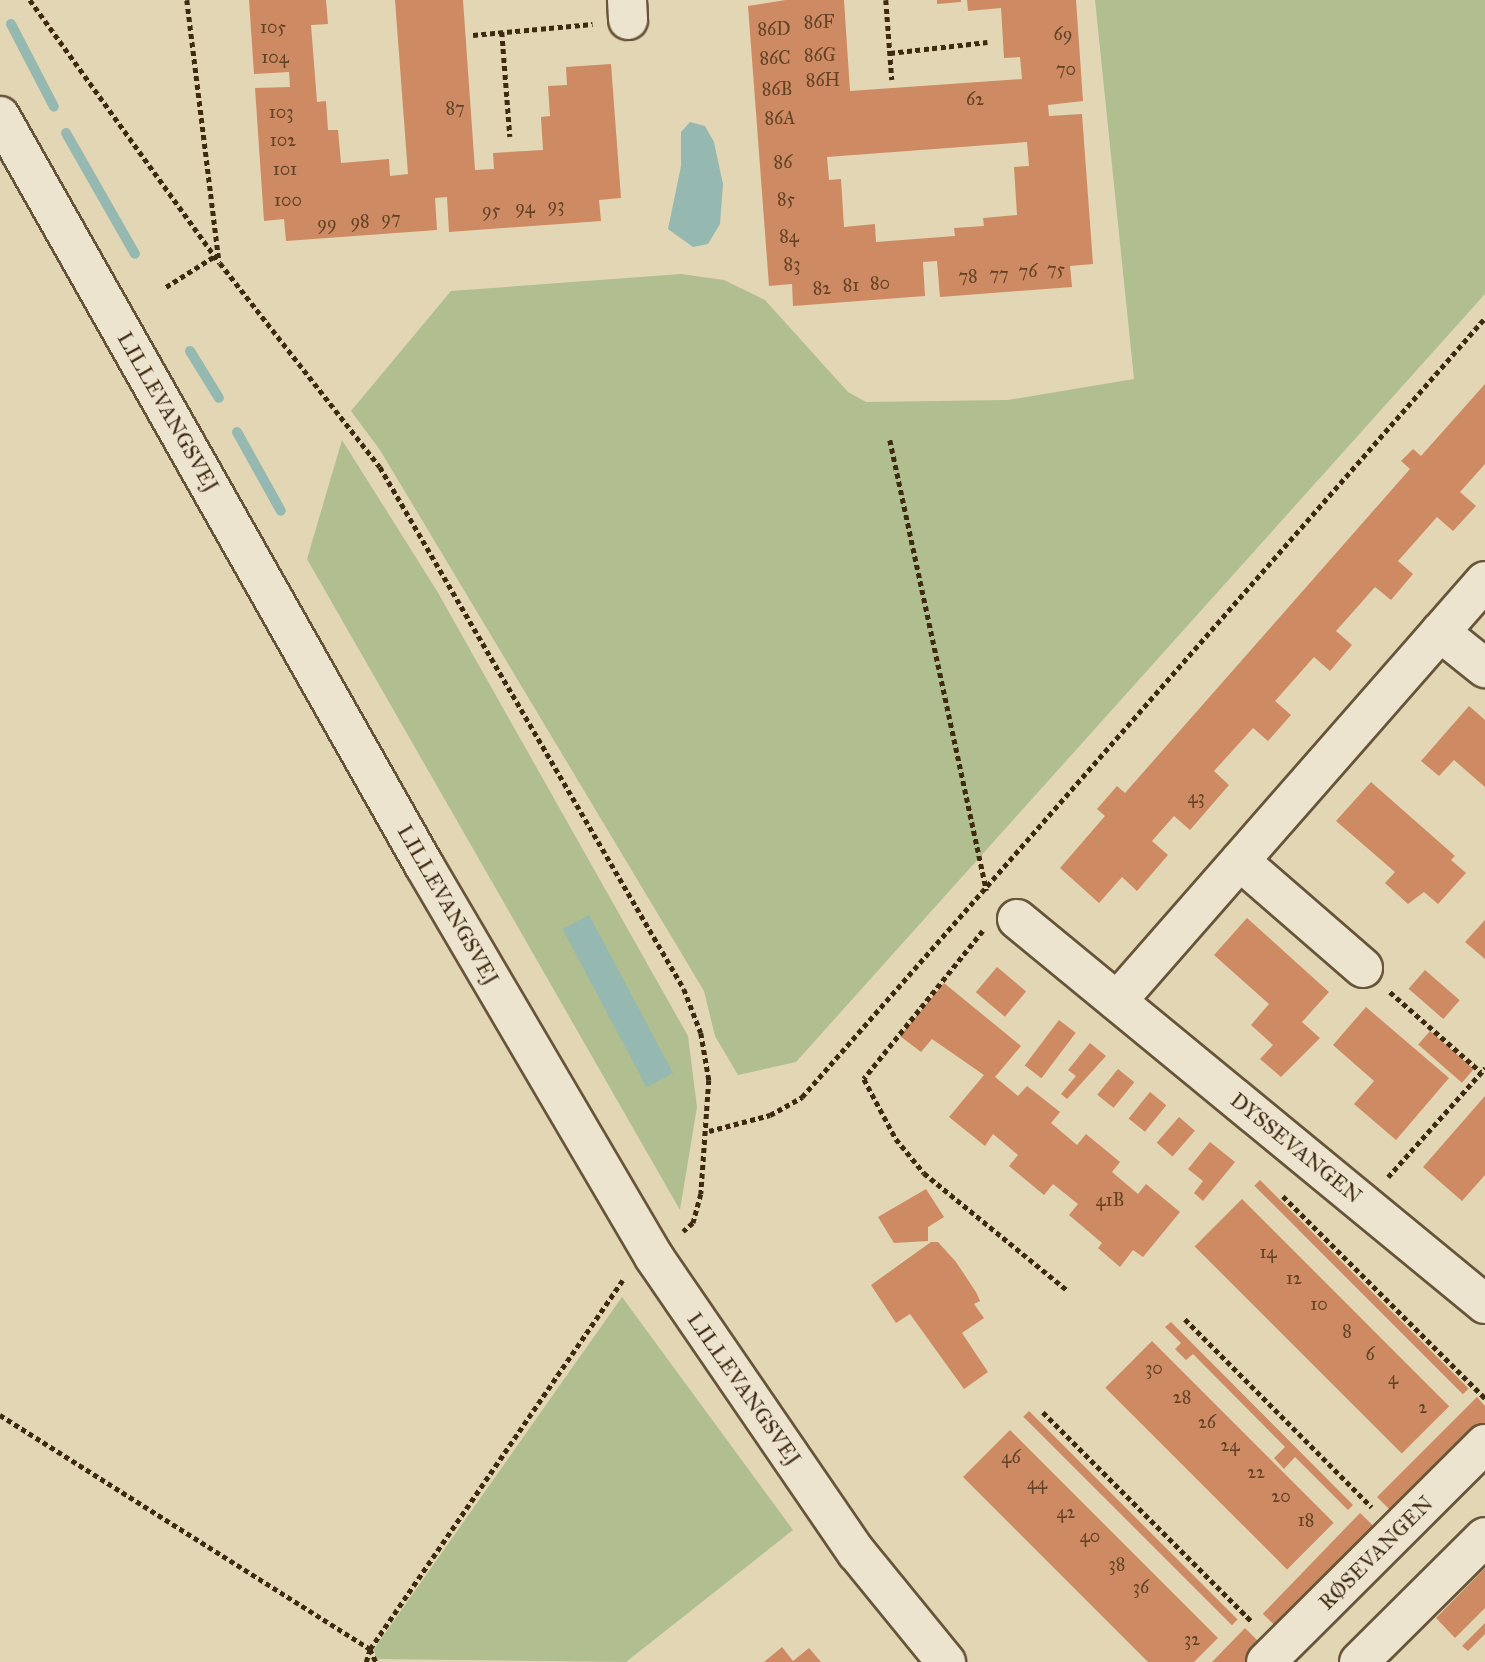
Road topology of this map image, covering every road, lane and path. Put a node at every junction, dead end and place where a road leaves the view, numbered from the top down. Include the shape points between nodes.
1 (30, 0) edge
2 (187, 0) edge
3 (886, 0) edge
4 (627, 10) edge
5 (502, 32) junction
6 (473, 35) dead end
7 (987, 42) dead end
8 (890, 53) junction
9 (892, 80) dead end
10 (0, 116) edge
11 (510, 137) dead end
12 (215, 256) junction
13 (220, 263) junction
14 (166, 287) dead end
15 (1485, 318) edge
16 (890, 440) dead end
17 (1485, 581) edge
18 (1440, 632) junction
19 (1485, 668) edge
20 (1240, 861) junction
21 (986, 890) junction
22 (1001, 923) joint
23 (1363, 968) joint
24 (1117, 1001) junction
25 (1483, 1070) edge
26 (709, 1131) junction
27 (1283, 1196) dead end
28 (1365, 1204) junction
29 (693, 1223) dead end
30 (623, 1280) dead end
31 (1067, 1290) dead end
32 (1482, 1295) edge
33 (1185, 1319) dead end
34 (1485, 1398) edge
35 (1043, 1412) dead end
36 (0, 1415) edge
37 (1485, 1444) edge
38 (1397, 1532) junction
39 (1485, 1537) edge
40 (370, 1649) junction
41 (1273, 1655) edge
42 (366, 1662) edge
43 (376, 1662) edge
44 (946, 1662) edge
45 (1359, 1662) edge

1 - 12 path
2 - 13 path
3 - 8 path
4 - 5 path
5 - 6 path
5 - 11 path
7 - 8 path
8 - 9 path
10 - 44 street, LILLEVANGSVEJ via 424,865 654,1257 857,1553
12 - 13 path
12 - 14 path
13 - 26 path via 380,467 684,989 701,1033 709,1080
15 - 21 path
16 - 21 path
17 - 18 street
18 - 19 street
18 - 20 street
20 - 23 street
20 - 24 street
21 - 26 path via 802,1097 770,1115
22 - 24 street, DYSSEVANGEN
22 - 31 path via 864,1079 896,1139 925,1173
23 - 25 path
24 - 28 street, DYSSEVANGEN
25 - 28 path
26 - 29 path
27 - 34 path
28 - 32 street, DYSSEVANGEN
30 - 40 path
33 - 38 path
35 - 41 path
36 - 40 path
37 - 38 street, RØSEVANGEN
38 - 41 street, RØSEVANGEN
39 - 45 street
40 - 42 path
40 - 43 path

